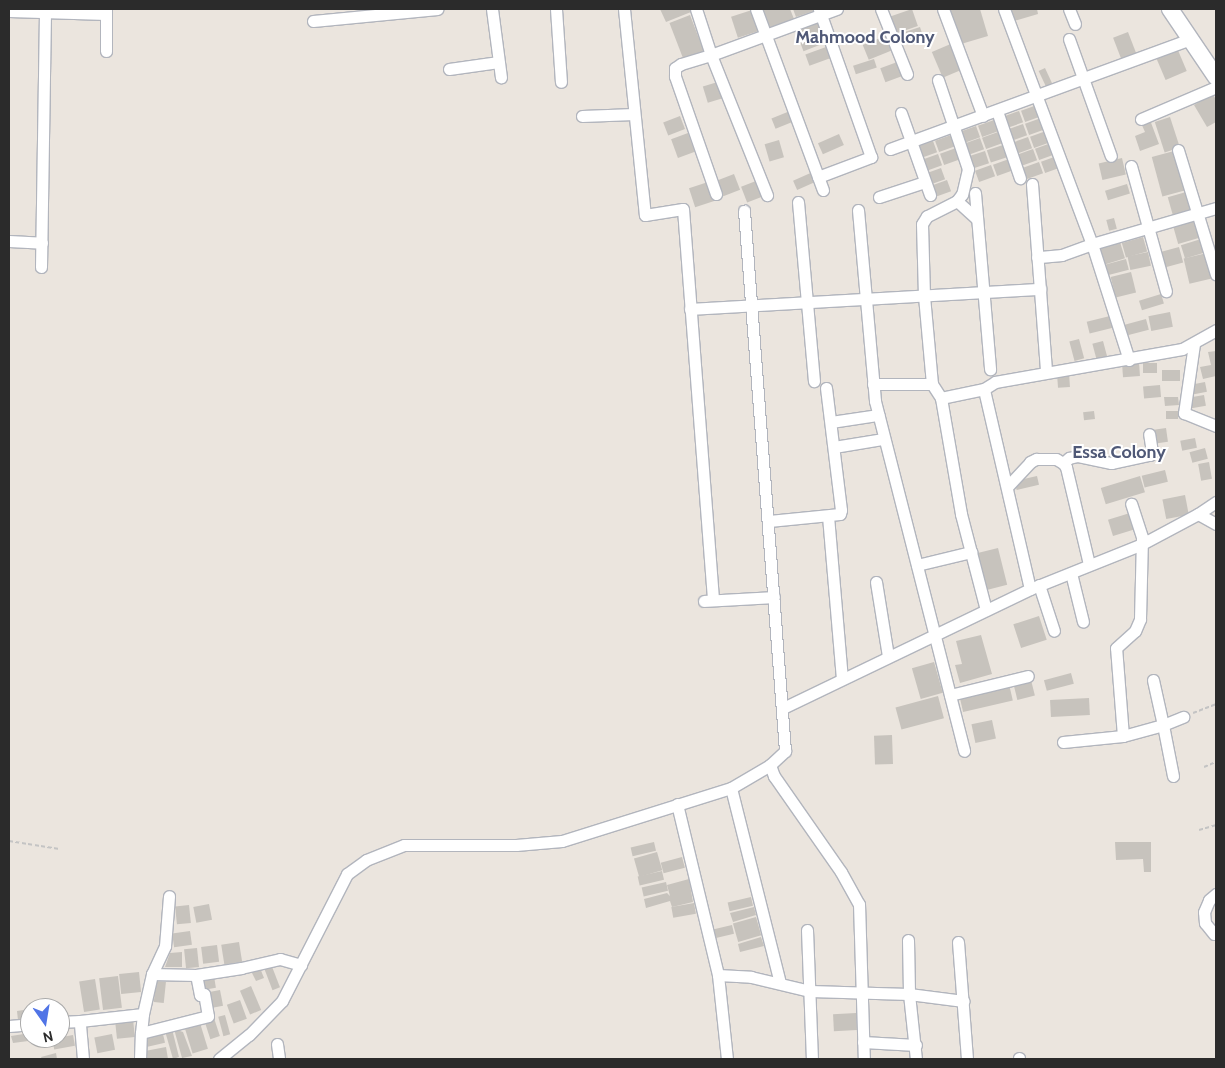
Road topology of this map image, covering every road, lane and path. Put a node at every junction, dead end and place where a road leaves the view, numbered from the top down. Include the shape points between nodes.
1 (437, 9) edge
2 (492, 9) edge
3 (556, 9) edge
4 (624, 9) edge
5 (696, 9) edge
6 (756, 9) edge
7 (837, 9) edge
8 (881, 9) edge
9 (943, 9) edge
10 (1004, 9) edge
11 (1069, 9) edge
12 (1170, 9) edge
13 (45, 10) edge
14 (106, 11) edge
15 (396, 11) edge
16 (9, 12) edge
17 (820, 12) edge
18 (338, 14) edge
19 (314, 21) dead end
20 (1075, 24) dead end
21 (766, 35) junction
22 (1069, 39) dead end
23 (1191, 39) junction
24 (106, 51) dead end
25 (711, 55) junction
26 (499, 62) junction
27 (449, 69) dead end
28 (907, 74) dead end
29 (501, 77) dead end
30 (1216, 77) edge
31 (1084, 79) junction
32 (938, 80) dead end
33 (561, 82) dead end
34 (1216, 87) edge
35 (1036, 96) junction
36 (998, 111) junction
37 (901, 113) dead end
38 (634, 114) junction
39 (582, 116) dead end
40 (984, 116) junction
41 (1141, 119) dead end
42 (955, 126) junction
43 (911, 142) junction
44 (890, 149) dead end
45 (1178, 150) dead end
46 (1111, 156) dead end
47 (1131, 166) dead end
48 (818, 176) junction
49 (1020, 178) dead end
50 (925, 182) junction
51 (1032, 184) dead end
52 (823, 190) dead end
53 (975, 193) dead end
54 (716, 194) dead end
55 (930, 194) dead end
56 (767, 195) dead end
57 (879, 197) dead end
58 (957, 201) junction
59 (798, 202) dead end
60 (1216, 208) edge
61 (858, 210) dead end
62 (744, 211) dead end
63 (1198, 214) junction
64 (977, 219) junction
65 (1149, 228) junction
66 (9, 241) edge
67 (42, 243) junction
68 (1092, 244) junction
69 (1037, 257) junction
70 (42, 266) dead end
71 (1216, 274) edge
72 (1040, 289) junction
73 (1166, 290) dead end
74 (984, 292) junction
75 (924, 296) junction
76 (866, 299) junction
77 (808, 302) junction
78 (750, 305) junction
79 (690, 309) junction
80 (1216, 330) edge
81 (1194, 344) junction
82 (1129, 360) junction
83 (990, 369) dead end
84 (1046, 372) junction
85 (814, 381) dead end
86 (873, 384) junction
87 (932, 384) junction
88 (826, 388) dead end
89 (984, 389) junction
90 (940, 398) junction
91 (878, 415) junction
92 (831, 422) junction
93 (1216, 426) edge
94 (1149, 434) dead end
95 (883, 439) junction
96 (834, 447) junction
97 (1063, 463) junction
98 (1006, 487) junction
99 (1216, 502) edge
100 (1131, 504) dead end
101 (1198, 514) junction
102 (828, 516) junction
103 (769, 521) junction
104 (1216, 524) edge
105 (1140, 545) junction
106 (971, 552) junction
107 (1089, 564) junction
108 (917, 565) junction
109 (1071, 573) junction
110 (876, 582) dead end
111 (1034, 587) junction
112 (774, 597) junction
113 (986, 610) junction
114 (1083, 622) dead end
115 (1054, 630) dead end
116 (935, 634) junction
117 (888, 656) junction
118 (1028, 676) dead end
119 (842, 678) junction
120 (1153, 680) dead end
121 (950, 695) junction
122 (1216, 704) edge
123 (783, 708) junction
124 (1183, 717) joint
125 (1163, 725) junction
126 (1123, 736) junction
127 (1062, 742) dead end
128 (964, 751) dead end
129 (1216, 762) edge
130 (770, 765) junction
131 (1204, 767) dead end
132 (1173, 776) dead end
133 (731, 788) junction
134 (677, 804) junction
135 (1216, 825) edge
136 (1199, 830) dead end
137 (9, 841) edge
138 (59, 850) dead end
139 (1216, 894) edge
140 (169, 896) dead end
141 (807, 930) dead end
142 (1214, 934) dead end
143 (908, 940) dead end
144 (958, 942) dead end
145 (301, 964) junction
146 (152, 974) junction
147 (718, 974) junction
148 (196, 975) junction
149 (780, 982) junction
150 (810, 991) junction
151 (862, 991) junction
152 (909, 994) junction
153 (964, 1001) junction
154 (143, 1014) junction
155 (80, 1021) junction
156 (70, 1022) edge
157 (141, 1033) junction
158 (863, 1042) junction
159 (277, 1044) dead end
160 (916, 1045) junction
161 (83, 1059) edge
162 (140, 1059) edge
163 (219, 1059) edge
164 (279, 1059) edge
165 (727, 1059) edge
166 (812, 1059) edge
167 (864, 1059) edge
168 (916, 1059) edge
169 (967, 1059) edge

1 - 15 street
2 - 26 street
3 - 33 street
4 - 38 street
5 - 25 street
6 - 21 street
7 - 17 street
8 - 28 street
9 - 40 street
10 - 35 street
11 - 20 street
12 - 23 street
13 - 14 street
13 - 16 street
13 - 67 street
14 - 24 street
15 - 18 street
17 - 21 street
17 - 48 street via 871,157
18 - 19 street
21 - 25 street
21 - 48 street
22 - 31 street
23 - 30 street
23 - 31 street
25 - 54 street via 681,64 675,68 675,76
25 - 56 street
26 - 27 street
26 - 29 street
31 - 35 street
31 - 46 street
32 - 42 street
34 - 41 street
35 - 36 street
35 - 68 street
36 - 40 street
36 - 49 street
37 - 43 street
38 - 39 street
38 - 79 street via 644,215 683,209
40 - 42 street
42 - 43 street
42 - 58 street via 968,168 962,194
43 - 44 street
43 - 50 street
45 - 63 street
47 - 65 street
48 - 52 street
50 - 55 street
50 - 57 street
51 - 69 street
53 - 64 street
58 - 64 street
58 - 75 street via 927,216 922,224
59 - 77 street
60 - 63 street
61 - 76 street
62 - 78 street
63 - 65 street
63 - 71 street
64 - 74 street
65 - 68 street
65 - 73 street
66 - 67 street
67 - 70 street
68 - 69 street via 1062,255
68 - 82 street
69 - 72 street
72 - 74 street
72 - 84 street
74 - 75 street
74 - 83 street
75 - 76 street
75 - 87 street
76 - 77 street
76 - 86 street
77 - 78 street
77 - 85 street
78 - 79 street
78 - 103 street
79 - 112 street via 709,601
80 - 81 street
81 - 82 street
81 - 93 street via 1184,413
82 - 84 street
84 - 89 street via 995,382
86 - 87 street
86 - 91 street
87 - 90 street
88 - 92 street
89 - 90 street
89 - 98 street
90 - 106 street via 952,473
91 - 92 street
91 - 95 street
92 - 96 street
94 - 97 street via 1150,455 1111,463 1078,456
95 - 96 street
95 - 108 street
96 - 102 street via 841,510 837,516
97 - 98 street via 1056,459 1036,459
97 - 107 street
98 - 111 street
99 - 101 street
100 - 105 street via 1142,537
101 - 104 street
101 - 105 street
102 - 103 street
102 - 119 street
103 - 112 street
105 - 107 street
105 - 126 street via 1140,619 1136,631 1115,651
106 - 108 street
106 - 113 street
107 - 109 street
108 - 116 street
109 - 111 street
109 - 114 street
110 - 117 street
111 - 113 street
111 - 115 street
112 - 123 street
113 - 116 street
116 - 117 street
116 - 121 street
117 - 119 street
118 - 121 street
119 - 123 street
120 - 125 street
121 - 128 street
122 - 124 path
123 - 130 street via 785,751
124 - 125 street
125 - 126 street
125 - 132 street
126 - 127 street
129 - 131 path
130 - 133 street
130 - 151 street via 774,776 841,872 859,904
133 - 134 street
133 - 149 street
134 - 145 street via 562,841 516,846 404,845 366,860 347,874
134 - 147 street
135 - 136 path
137 - 138 path
139 - 142 street via 1208,900 1204,912 1205,923
140 - 146 street via 165,946
141 - 150 street
143 - 152 street
144 - 153 street
145 - 148 street via 280,959
145 - 163 street via 282,1001 249,1035
146 - 148 street
146 - 154 street
147 - 149 street
147 - 165 street
148 - 157 street via 208,1016
149 - 150 street
150 - 151 street
150 - 166 street
151 - 152 street
151 - 158 street
152 - 153 street
152 - 160 street
153 - 169 street
154 - 155 street
154 - 157 street
155 - 156 street
155 - 161 street
157 - 162 street
158 - 160 street
158 - 167 street
159 - 164 street
160 - 168 street

